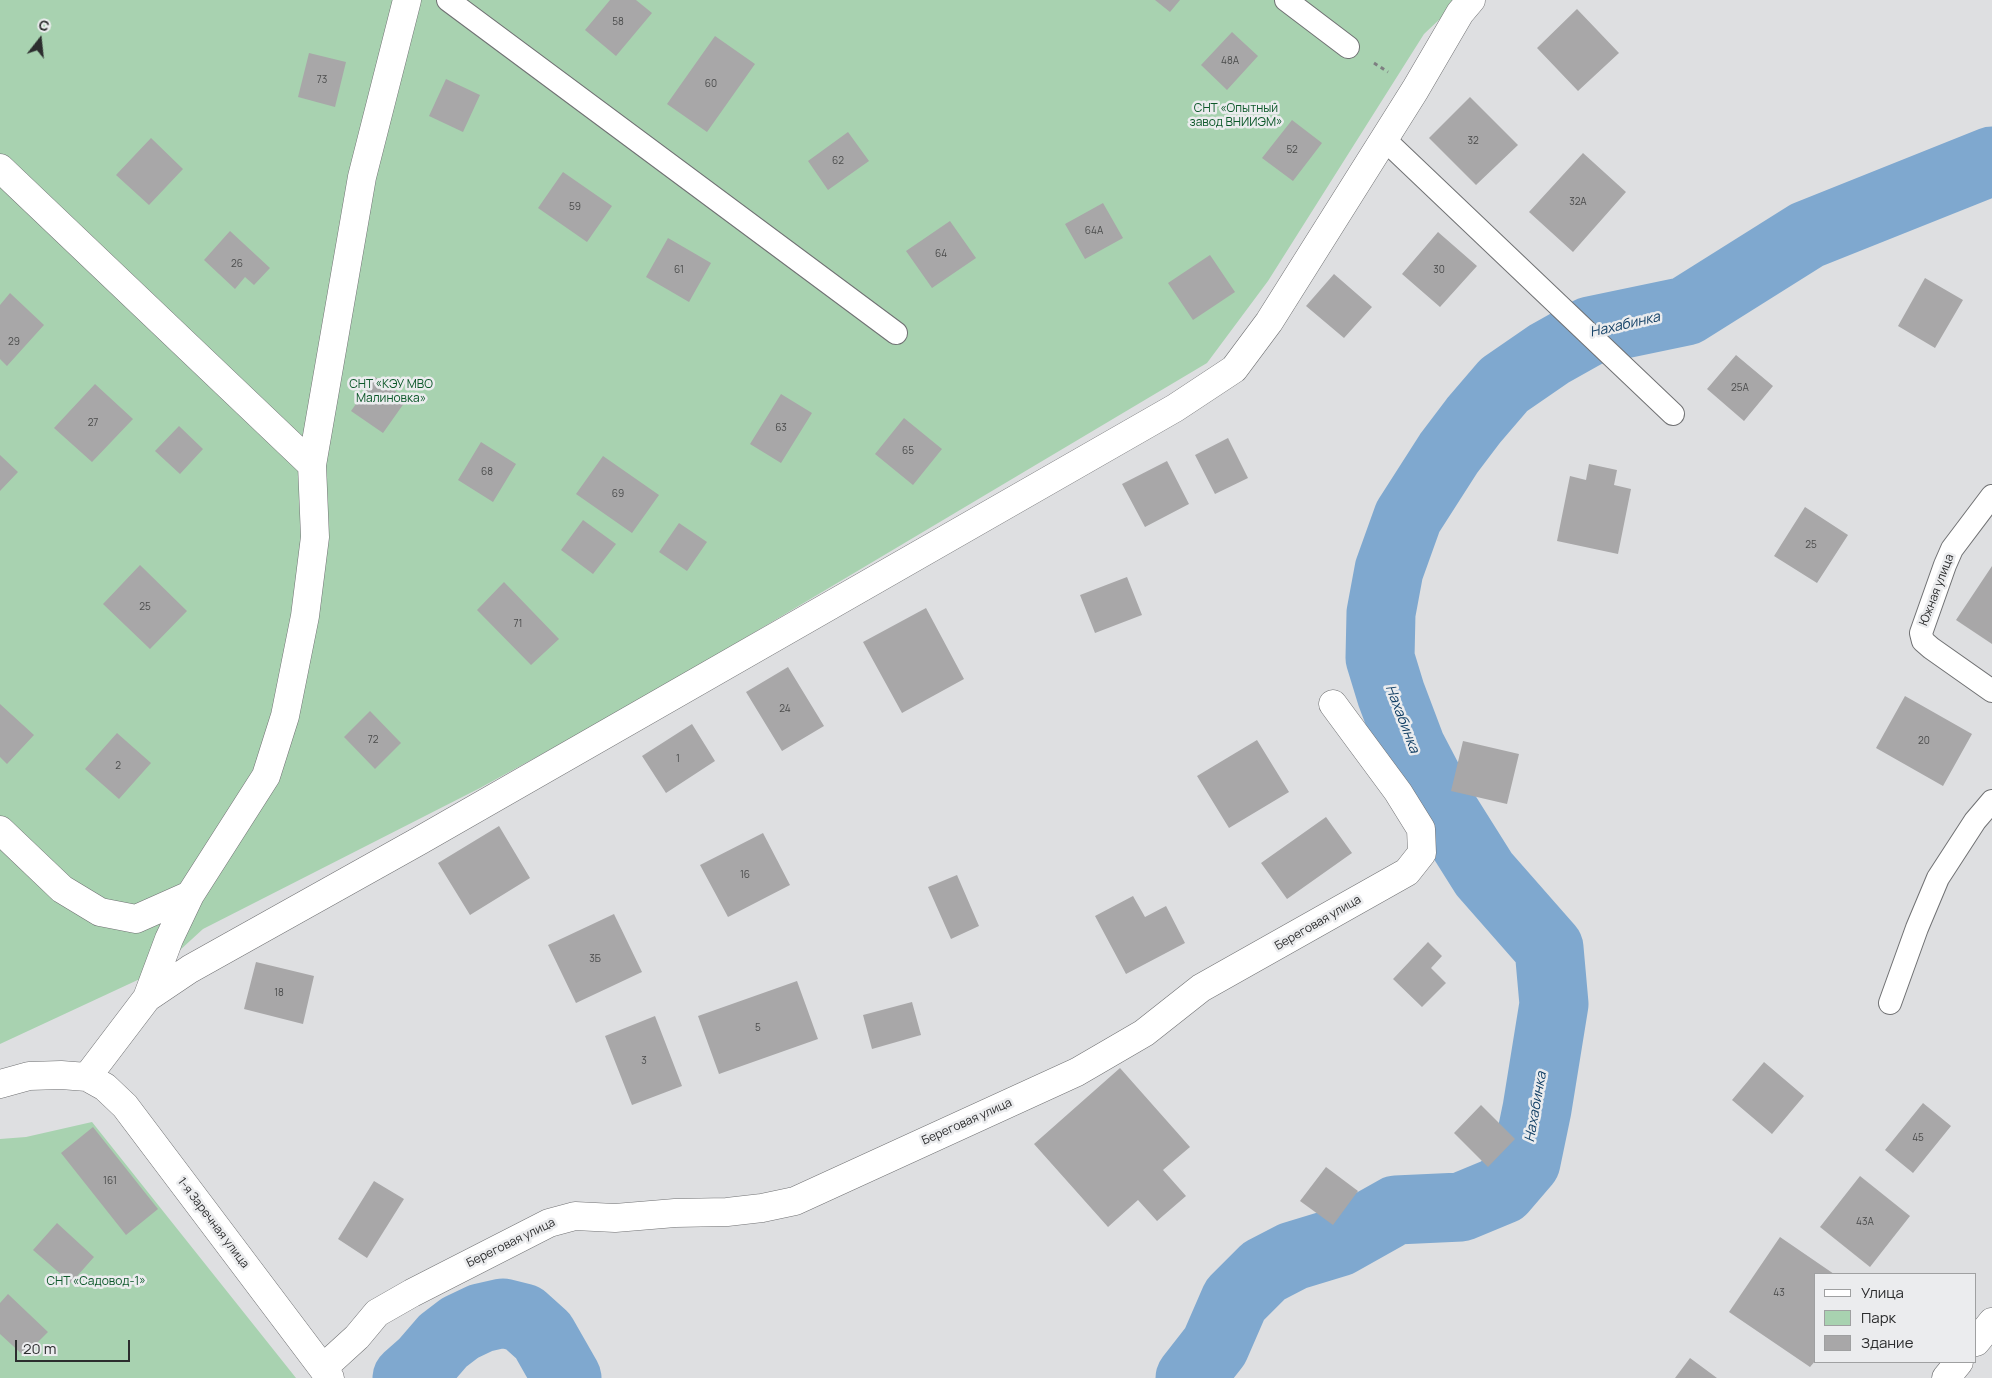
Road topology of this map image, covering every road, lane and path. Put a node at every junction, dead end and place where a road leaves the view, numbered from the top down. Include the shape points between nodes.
1 (407, 0) edge
2 (448, 0) edge
3 (1286, 0) edge
4 (1471, 0) edge
5 (1348, 47) dead end
6 (1384, 139) junction
7 (0, 168) edge
8 (896, 333) dead end
9 (1674, 414) dead end
10 (312, 465) junction
11 (1992, 496) edge
12 (1992, 691) edge
13 (1333, 704) dead end
14 (1992, 800) edge
15 (0, 830) edge
16 (190, 896) junction
17 (147, 998) junction
18 (1890, 1003) dead end
19 (87, 1077) junction
20 (0, 1084) edge
21 (1992, 1322) edge
22 (1977, 1341) edge
23 (1958, 1363) edge
24 (321, 1375) edge
25 (1946, 1378) edge

1 - 10 street via 362,177
2 - 8 lane
3 - 5 lane
4 - 6 street
6 - 9 lane
6 - 17 street via 1269,322 1234,369 1166,413 428,836 190,968
7 - 10 street
10 - 16 street via 315,537 306,616 285,716 266,776
11 - 12 lane, Южная улица via 1952,549 1921,633 1923,641 1931,648
13 - 24 street, Береговая улица via 1421,829 1422,853 1407,872 1201,988 1144,1033 1077,1072 795,1201 728,1212 615,1218 575,1216 549,1223 377,1313
14 - 18 lane via 1938,878
15 - 16 street via 62,889 100,912 136,919
16 - 17 street via 169,939
17 - 19 street
19 - 20 street via 29,1076
19 - 24 street, 1-я Заречная улица via 105,1087 125,1106
21 - 22 street
23 - 25 street

